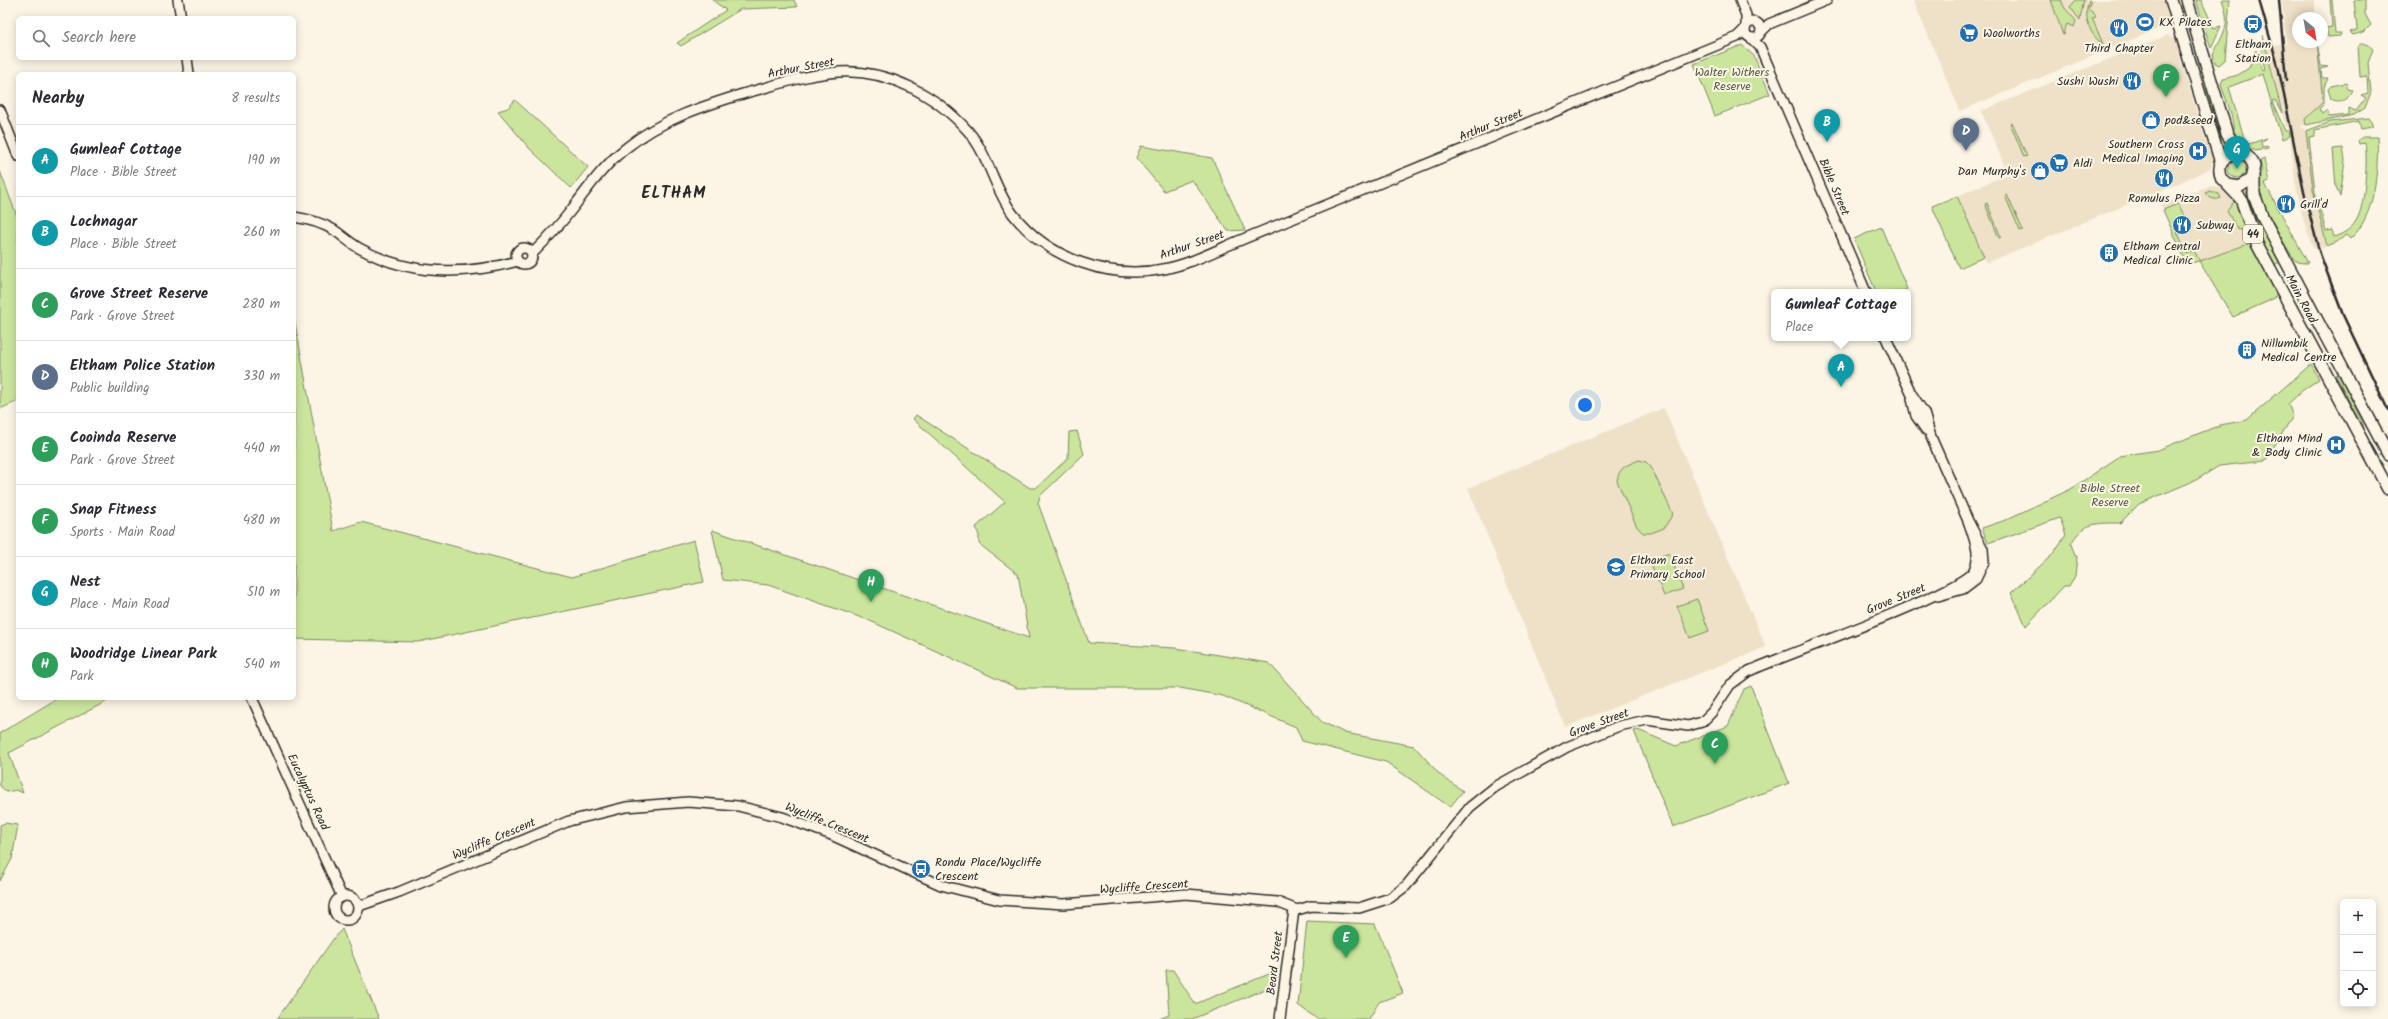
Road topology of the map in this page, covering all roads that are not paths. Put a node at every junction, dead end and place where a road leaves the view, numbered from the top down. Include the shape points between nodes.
1 (178, 0) edge
2 (1740, 0) edge
3 (1827, 0) edge
4 (2187, 0) edge
5 (2173, 2) edge
6 (181, 16) edge
7 (1753, 30) junction
8 (2189, 59) junction
9 (187, 60) edge
10 (189, 72) edge
11 (2210, 72) junction
12 (0, 110) edge
13 (16, 151) edge
14 (2246, 154) junction
15 (2221, 163) junction
16 (2254, 172) junction
17 (2228, 184) junction
18 (296, 217) edge
19 (529, 251) junction
20 (517, 258) junction
21 (2294, 277) junction
22 (2279, 284) junction
23 (1865, 289) edge
24 (2301, 292) junction
25 (2286, 299) junction
26 (1887, 341) edge
27 (2388, 454) edge
28 (2388, 461) edge
29 (2377, 466) junction
30 (2388, 489) edge
31 (253, 700) edge
32 (342, 897) junction
33 (359, 906) junction
34 (1294, 910) junction
35 (1280, 1019) edge

1 - 6 street
2 - 7 street, Bible Street
3 - 7 street, Arthur Street
4 - 11 main road, 44
5 - 8 main road, 44
7 - 19 street, Arthur Street via 1236,242 1163,269 1124,272 1107,270 1069,258 1052,248 1037,238 1013,213 979,147 941,105 904,84 861,73 840,72 818,75 705,105 658,126 626,147 606,165 557,226
7 - 23 street, Bible Street
8 - 11 main road
8 - 15 main road, 44
9 - 10 street
11 - 14 main road, 44 via 2227,134
12 - 13 street
14 - 15 main road via 2233,152
14 - 16 main road, 44 via 2253,162
15 - 17 main road, 44 via 2220,175
16 - 17 main road via 2252,179 2243,186
16 - 21 main road, Main Road / 44 via 2256,202
17 - 22 main road, Main Road / 44 via 2243,204 2257,244
18 - 20 street via 318,222 373,256 403,267 451,272 490,267
19 - 20 street via 520,249
19 - 20 street via 528,262 523,263
21 - 22 main road
21 - 24 main road, Main Road / 44
22 - 25 main road, Main Road / 44
24 - 25 main road
24 - 27 main road, Main Road / 44
25 - 29 main road, Main Road / 44
26 - 34 street, Grove Street via 1911,393 1916,416 1931,437 1983,549 1976,579 1968,586 1950,594 1935,596 1749,671 1730,685 1707,718 1695,724 1680,725 1647,720 1630,722 1555,754 1479,799 1413,880 1390,898 1359,908 1311,906
28 - 29 main road
29 - 30 main road, Main Road / 44
31 - 32 street, Eucalyptus Road
32 - 33 street via 354,899
32 - 33 street via 336,901 334,908 336,916 341,920 348,921 355,917
33 - 34 street, Wycliffe Crescent via 399,892 569,821 626,807 688,802 738,806 782,817 829,834 941,885 999,900 1064,904 1198,895 1277,902
34 - 35 street, Beard Street

